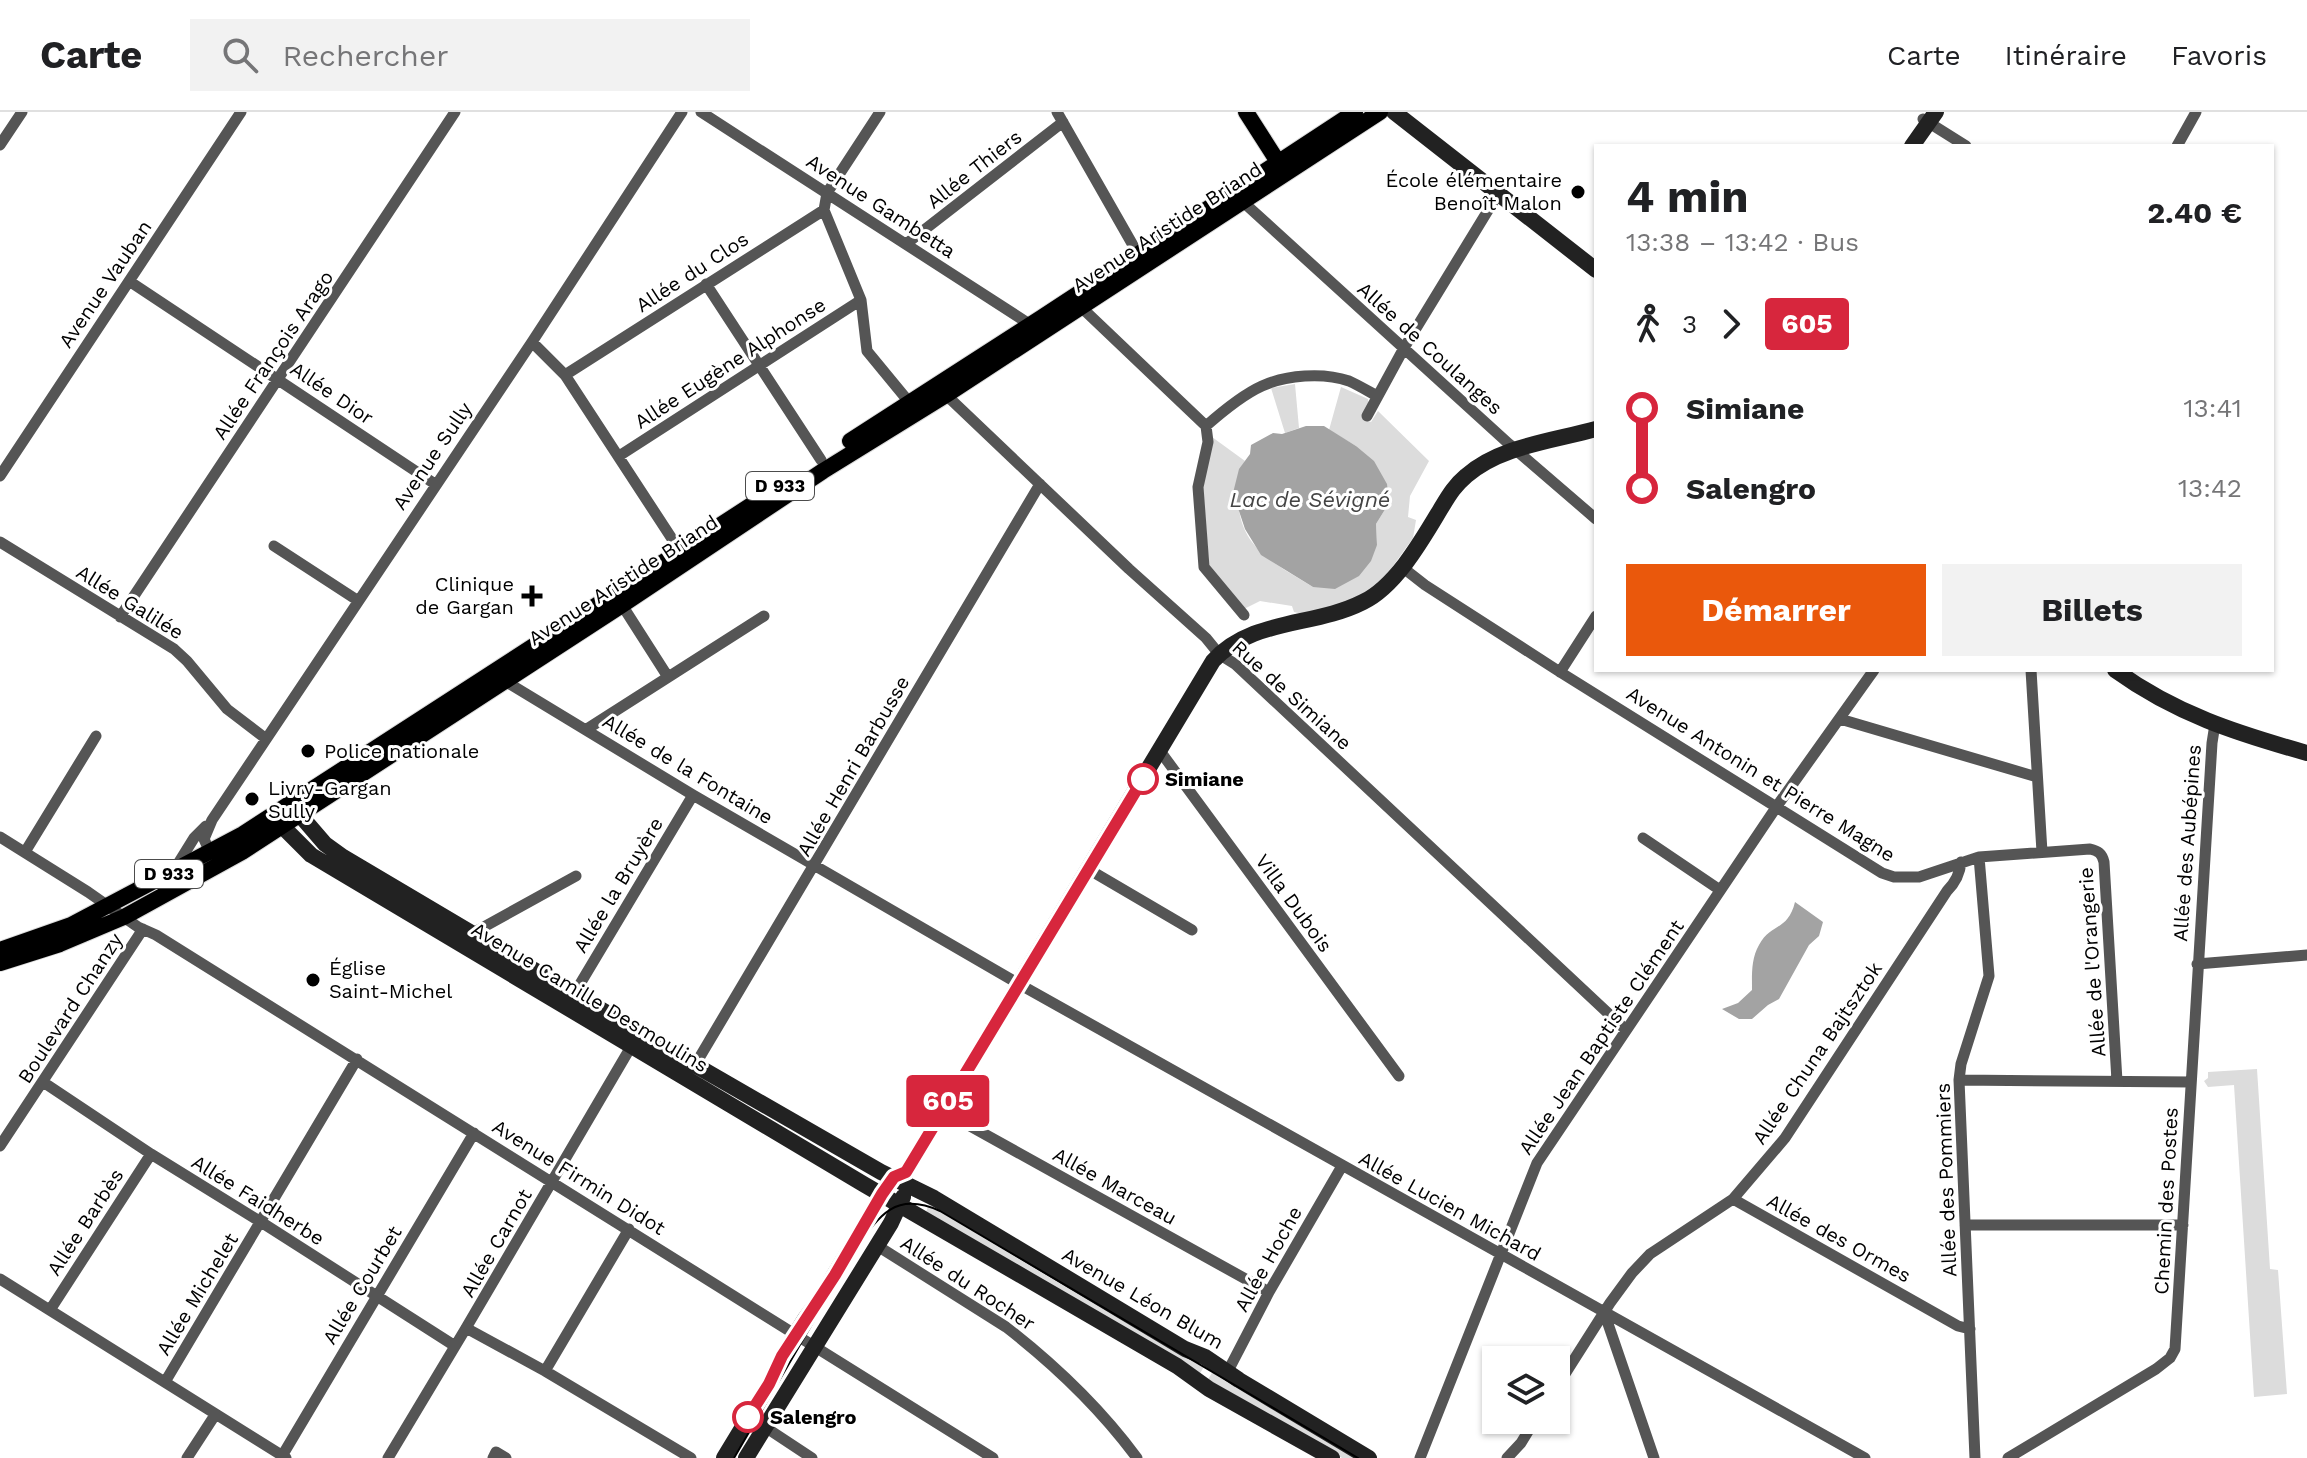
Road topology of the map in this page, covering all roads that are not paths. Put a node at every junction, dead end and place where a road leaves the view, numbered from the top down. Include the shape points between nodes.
1 (22, 112) edge
2 (241, 112) edge
3 (455, 112) edge
4 (682, 112) edge
5 (701, 112) edge
6 (880, 112) edge
7 (1246, 112) edge
8 (1355, 112) edge
9 (1370, 112) edge
10 (1380, 112) edge
11 (1394, 112) edge
12 (2196, 112) edge
13 (1929, 116) edge
14 (1060, 117) edge
15 (1911, 144) edge
16 (1964, 144) edge
17 (2178, 144) edge
18 (0, 145) edge
19 (1314, 156) junction
20 (1285, 166) junction
21 (827, 193) junction
22 (1498, 194) junction
23 (1242, 201) junction
24 (824, 210) junction
25 (906, 244) junction
26 (1138, 254) junction
27 (1594, 268) edge
28 (129, 281) junction
29 (706, 284) junction
30 (861, 300) junction
31 (1081, 307) junction
32 (1036, 329) junction
33 (532, 342) junction
34 (1404, 348) junction
35 (759, 365) junction
36 (565, 375) junction
37 (279, 379) junction
38 (942, 390) junction
39 (1377, 396) junction
40 (909, 402) junction
41 (1367, 416) dead end
42 (1206, 426) junction
43 (1594, 430) edge
44 (1517, 450) junction
45 (619, 456) junction
46 (821, 460) junction
47 (0, 476) edge
48 (435, 484) junction
49 (1040, 484) junction
50 (1594, 517) edge
51 (0, 542) edge
52 (274, 546) dead end
53 (680, 551) junction
54 (1402, 567) junction
55 (357, 600) junction
56 (622, 605) junction
57 (1244, 615) dead end
58 (764, 616) dead end
59 (120, 617) junction
60 (1594, 619) edge
61 (1219, 654) junction
62 (1560, 672) junction
63 (1873, 672) edge
64 (2031, 672) edge
65 (2118, 672) edge
66 (668, 677) junction
67 (505, 681) junction
68 (2153, 694) junction
69 (1840, 719) junction
70 (2215, 724) junction
71 (587, 729) junction
72 (96, 736) dead end
73 (265, 738) junction
74 (2280, 740) junction
75 (2307, 742) edge
76 (1160, 751) junction
77 (2307, 751) edge
78 (2037, 777) junction
79 (693, 795) junction
80 (1777, 806) junction
81 (300, 815) junction
82 (282, 819) junction
83 (212, 820) junction
84 (0, 837) edge
85 (1643, 838) dead end
86 (214, 851) junction
87 (25, 852) junction
88 (2042, 852) junction
89 (1979, 857) junction
90 (1961, 862) junction
91 (816, 865) junction
92 (1088, 869) junction
93 (173, 872) junction
94 (576, 876) dead end
95 (1720, 890) junction
96 (109, 907) junction
97 (124, 917) junction
98 (143, 929) junction
99 (1192, 930) dead end
100 (471, 934) junction
101 (0, 950) edge
102 (2307, 955) edge
103 (0, 963) edge
104 (2197, 964) junction
105 (1019, 984) junction
106 (574, 994) junction
107 (1626, 1030) junction
108 (632, 1045) junction
109 (357, 1059) junction
110 (695, 1065) junction
111 (1399, 1076) dead end
112 (1959, 1080) junction
113 (2117, 1081) junction
114 (43, 1082) junction
115 (2191, 1082) junction
116 (943, 1111) junction
117 (474, 1133) junction
118 (0, 1146) edge
119 (151, 1154) junction
120 (1342, 1166) junction
121 (903, 1178) junction
122 (552, 1182) junction
123 (882, 1194) junction
124 (1733, 1199) junction
125 (900, 1205) junction
126 (261, 1222) junction
127 (1965, 1225) junction
128 (2183, 1225) junction
129 (629, 1229) junction
130 (876, 1245) junction
131 (1501, 1255) junction
132 (0, 1279) edge
133 (1269, 1292) junction
134 (376, 1297) junction
135 (50, 1310) junction
136 (1604, 1312) junction
137 (466, 1328) junction
138 (1970, 1329) junction
139 (796, 1334) junction
140 (455, 1346) junction
141 (816, 1346) junction
142 (1570, 1366) edge
143 (545, 1371) junction
144 (1228, 1371) junction
145 (165, 1382) junction
146 (215, 1415) junction
147 (765, 1427) junction
148 (1526, 1434) edge
149 (284, 1457) edge
150 (187, 1458) edge
151 (388, 1458) edge
152 (493, 1458) edge
153 (506, 1458) edge
154 (691, 1458) edge
155 (724, 1458) edge
156 (746, 1458) edge
157 (812, 1458) edge
158 (993, 1458) edge
159 (1137, 1458) edge
160 (1332, 1458) edge
161 (1369, 1458) edge
162 (1420, 1458) edge
163 (1507, 1458) edge
164 (1654, 1458) edge
165 (1865, 1458) edge
166 (1975, 1458) edge
167 (2008, 1458) edge

1 - 18 street
2 - 28 street, Avenue Vauban
3 - 37 street, Allée François Arago
4 - 33 street, Avenue Sully
5 - 21 street, Avenue Gambetta
6 - 21 street
7 - 20 main road
8 - 20 main road, Avenue Aristide Briand / D 933
9 - 19 main road via 1317,146
10 - 19 main road, Avenue Aristide Briand / D 933
11 - 22 main road
12 - 17 street
13 - 15 main road
13 - 16 street
14 - 25 street, Allée Thiers
14 - 26 street
19 - 20 main road, Avenue Aristide Briand / D 933
20 - 23 main road, Avenue Aristide Briand / D 933
20 - 26 main road, Avenue Aristide Briand / D 933
21 - 24 street
21 - 25 street, Avenue Gambetta
22 - 27 main road
22 - 34 street
23 - 31 main road, Avenue Aristide Briand / D 933
23 - 34 street, Allée de Coulanges
24 - 29 street, Allée du Clos
24 - 30 street
25 - 32 street, Avenue Gambetta
26 - 32 main road, Avenue Aristide Briand / D 933
28 - 37 street, Allée Dior
28 - 47 street, Avenue Vauban
29 - 35 street
29 - 36 street, Allée du Clos
30 - 35 street, Allée Eugène Alphonse
30 - 40 street via 867,351
31 - 32 main road, Avenue Aristide Briand / D 933
31 - 42 street
32 - 38 main road, Avenue Aristide Briand / D 933
33 - 36 street
33 - 48 street, Avenue Sully
34 - 39 street
34 - 44 street, Allée de Coulanges
35 - 45 street, Allée Eugène Alphonse
35 - 46 street
36 - 45 street
37 - 48 street, Allée Dior
37 - 59 street, Allée François Arago
38 - 40 main road, Avenue Aristide Briand / D 933
38 - 49 street, Rue de Simiane
38 - 56 main road, Avenue Aristide Briand / D 933
39 - 41 street
39 - 42 street via 1347,381 1291,377 1263,386
40 - 46 main road, Avenue Aristide Briand / D 933
42 - 57 street via 1208,442 1198,487 1204,567
43 - 44 main road
44 - 50 street, Allée de Coulanges
44 - 54 main road via 1496,456 1464,477
45 - 53 street
46 - 53 main road, Avenue Aristide Briand / D 933
48 - 55 street, Avenue Sully
49 - 61 street, Rue de Simiane
49 - 91 street, Allée Henri Barbusse
51 - 59 street, Allée Galilée
52 - 55 street
53 - 82 main road, Avenue Aristide Briand / D 933
54 - 61 main road via 1367,601 1339,613 1258,631
54 - 62 street, Avenue Antonin et Pierre Magne
55 - 73 street, Avenue Sully
56 - 66 street
56 - 67 main road, Avenue Aristide Briand / D 933
58 - 66 street
59 - 73 street, Allée Galilée via 174,649 227,709
60 - 62 street
61 - 76 main road
61 - 107 street, Rue de Simiane
62 - 80 street, Avenue Antonin et Pierre Magne
63 - 69 street, Allée Jean Baptiste Clément
64 - 78 street
65 - 68 main road
66 - 71 street
67 - 71 street, Allée de la Fontaine
67 - 81 main road, Avenue Aristide Briand / D 933
68 - 70 main road
68 - 74 main road
69 - 78 street
69 - 80 street, Allée Jean Baptiste Clément
70 - 74 main road
70 - 104 street, Allée des Aubépines
71 - 79 street, Allée de la Fontaine
72 - 87 street
73 - 83 street, Avenue Sully
74 - 75 main road
74 - 77 main road
76 - 92 main road
76 - 111 street, Villa Dubois
78 - 88 street
79 - 91 street, Allée de la Fontaine
79 - 106 street, Allée la Bruyère
80 - 90 street, Avenue Antonin et Pierre Magne via 1894,877 1919,877
80 - 95 street, Allée Jean Baptiste Clément
81 - 82 main road, Avenue Aristide Briand / D 933
81 - 100 main road, Avenue Camille Desmoulins via 329,848
82 - 86 main road, Avenue Aristide Briand / D 933
82 - 97 main road, Avenue Aristide Briand / D 933 via 242,852
82 - 108 main road, Avenue Camille Desmoulins via 311,855
83 - 86 street via 204,839
83 - 93 street, Avenue Sully
84 - 87 street, Avenue Firmin Didot
85 - 95 street
86 - 93 main road, Avenue Aristide Briand / D 933
87 - 96 street, Avenue Firmin Didot
88 - 89 street, Avenue Antonin et Pierre Magne
88 - 113 street, Allée de l'Orangerie via 2090,849 2103,856
89 - 90 street, Avenue Antonin et Pierre Magne
89 - 112 street, Allée des Pommiers via 1989,976
90 - 124 street, Allée Chuna Bajtsztok via 1953,885 1785,1138
91 - 105 street, Allée de la Fontaine
91 - 110 street, Allée Henri Barbusse
92 - 99 street
92 - 105 main road
93 - 96 main road, Avenue Aristide Briand / D 933
94 - 100 street
95 - 107 street, Allée Jean Baptiste Clément
96 - 97 street, Avenue Firmin Didot
96 - 101 main road, Avenue Aristide Briand / D 933
97 - 98 street, Avenue Firmin Didot
97 - 103 main road, Avenue Aristide Briand / D 933
98 - 109 street, Avenue Firmin Didot
98 - 114 street, Boulevard Chanzy
100 - 106 main road, Avenue Camille Desmoulins
102 - 104 street
104 - 115 street, Chemin des Postes
105 - 116 main road
105 - 120 street, Allée Lucien Michard
106 - 110 main road, Avenue Camille Desmoulins
107 - 131 street, Allée Jean Baptiste Clément via 1537,1163
108 - 122 street, Allée Carnot
108 - 123 main road, Avenue Camille Desmoulins
109 - 117 street, Avenue Firmin Didot
109 - 126 street, Allée Michelet
110 - 121 main road, Avenue Camille Desmoulins via 881,1172
112 - 113 street
112 - 127 street, Allée des Pommiers
113 - 115 street
114 - 118 street, Boulevard Chanzy
114 - 119 street, Allée Faidherbe
115 - 128 street, Chemin des Postes
116 - 121 main road
116 - 133 street, Allée Marceau
117 - 122 street, Avenue Firmin Didot
117 - 134 street, Allée Courbet
119 - 126 street, Allée Faidherbe
119 - 135 street, Allée Barbès
120 - 131 street, Allée Lucien Michard
120 - 133 street, Allée Hoche
121 - 123 main road
121 - 125 main road
121 - 144 main road, Avenue Léon Blum
122 - 129 street, Avenue Firmin Didot
122 - 137 street, Allée Carnot
123 - 125 main road, Avenue Léon Blum
123 - 139 main road
124 - 136 street, Allée Chuna Bajtsztok via 1650,1254
124 - 138 street, Allée des Ormes
125 - 130 main road
125 - 160 main road, Avenue Léon Blum
126 - 134 street, Allée Faidherbe
126 - 145 street, Allée Michelet
127 - 128 street
127 - 138 street, Allée des Pommiers
128 - 167 street, Chemin des Postes via 2176,1345 2170,1358
129 - 139 street, Avenue Firmin Didot
129 - 143 street
130 - 141 main road
130 - 159 street, Allée du Rocher via 1025,1341 1097,1409
131 - 136 street, Allée Lucien Michard
131 - 162 street, Allée Jean Baptiste Clément
132 - 135 street
133 - 144 street, Allée Hoche
134 - 140 street, Allée Faidherbe
134 - 149 street, Allée Courbet
135 - 145 street
136 - 142 street, Allée Chuna Bajtsztok
136 - 164 street
136 - 165 street, Allée Lucien Michard
137 - 140 street, Allée Carnot
137 - 143 street
138 - 166 street, Allée des Pommiers
139 - 141 street, Avenue Firmin Didot
139 - 155 main road
140 - 151 street, Allée Carnot
141 - 147 main road
141 - 158 street, Avenue Firmin Didot
143 - 154 street
144 - 161 main road, Avenue Léon Blum
145 - 146 street
146 - 149 street
146 - 150 street
147 - 156 main road
147 - 157 street
148 - 163 street
152 - 153 street via 496,1452

